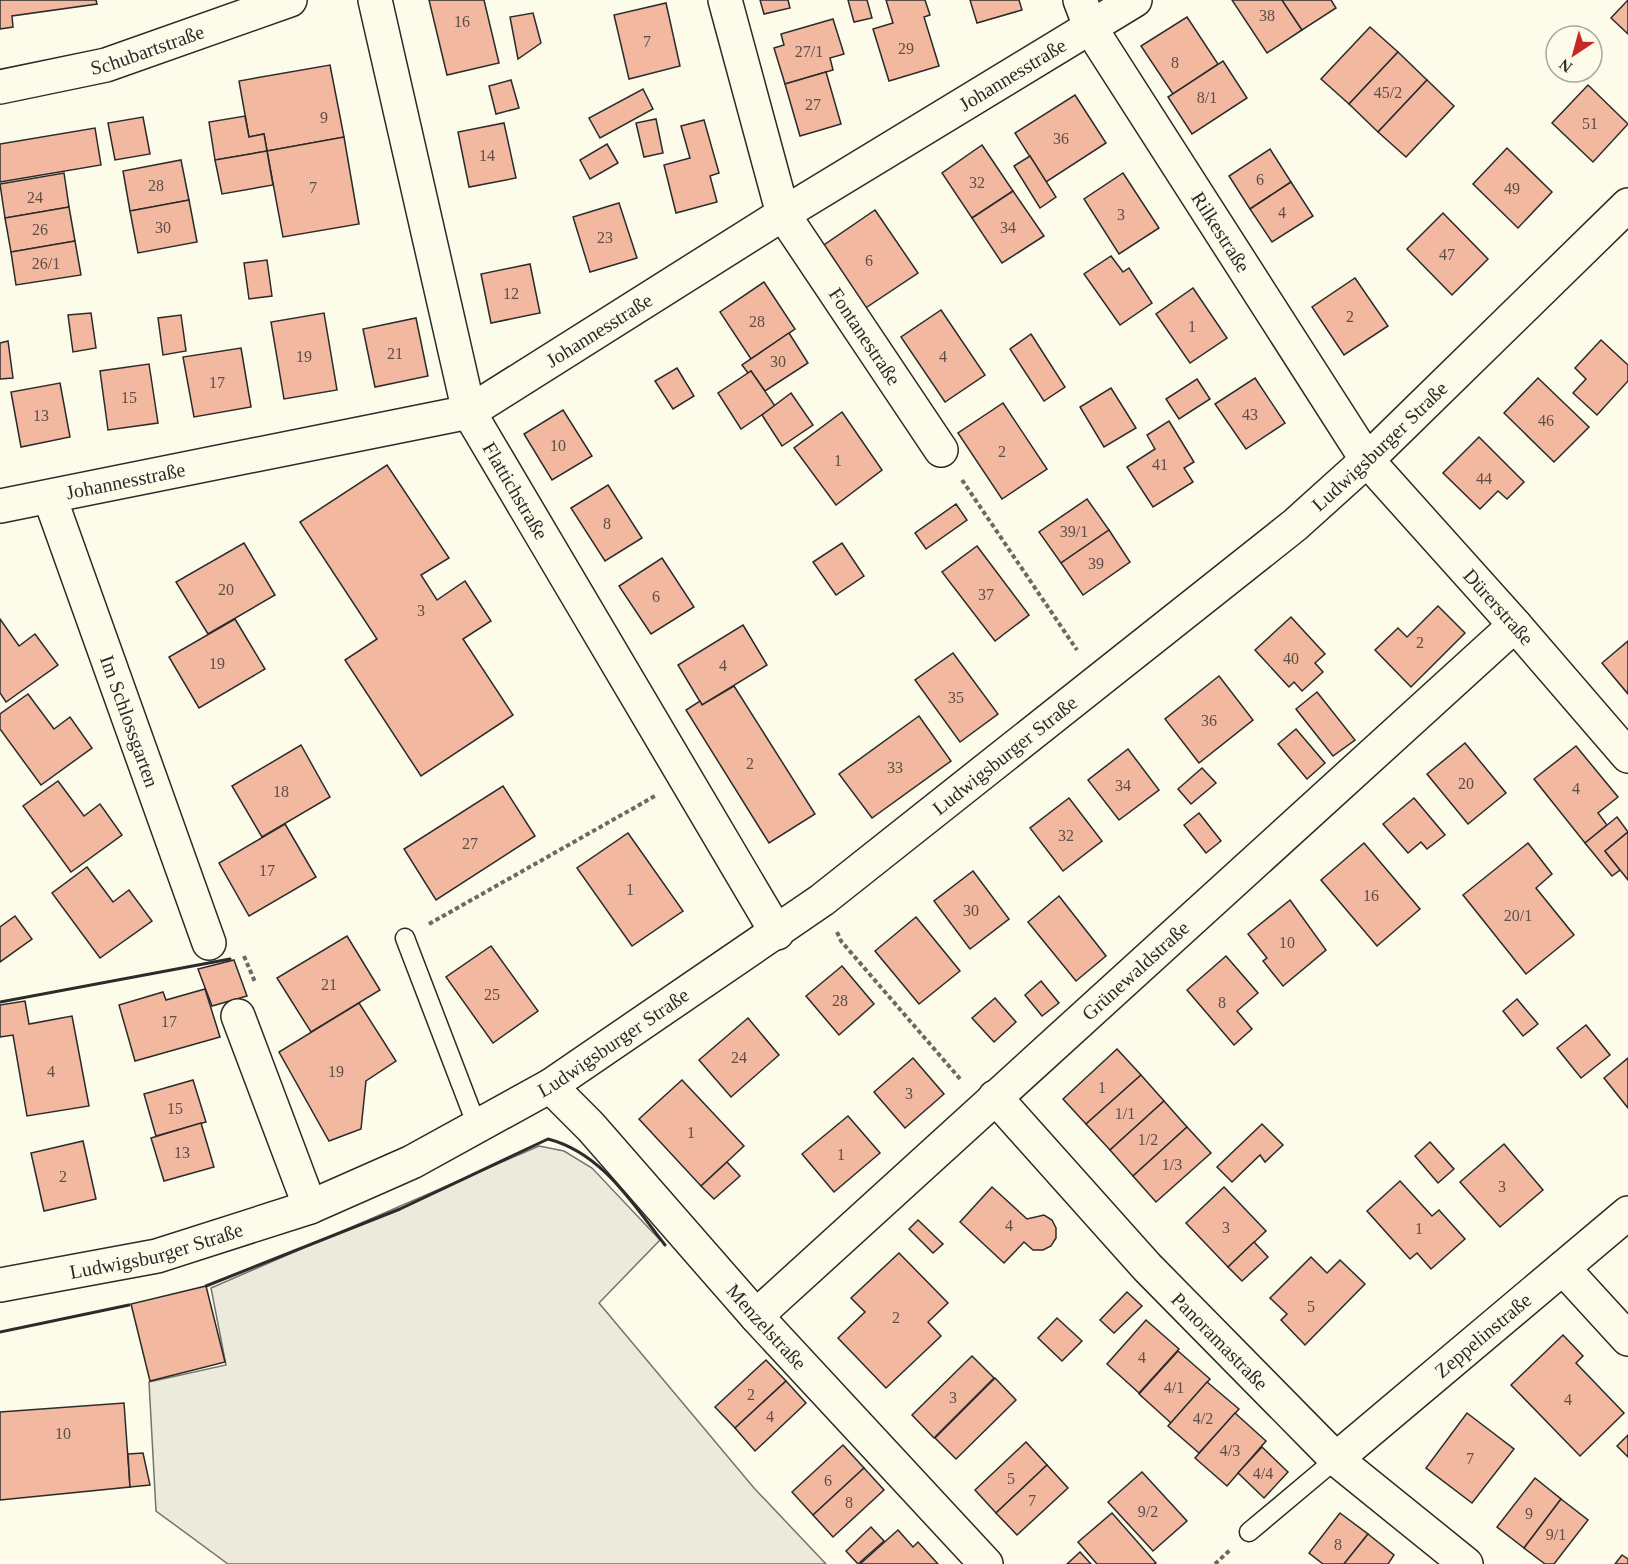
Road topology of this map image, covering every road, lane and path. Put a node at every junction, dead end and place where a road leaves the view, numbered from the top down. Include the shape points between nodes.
1 (290, 0) edge
2 (375, 0) edge
3 (725, 0) edge
4 (1136, 0) edge
5 (1086, 14) edge
6 (0, 87) edge
7 (1628, 205) edge
8 (783, 214) junction
9 (469, 412) junction
10 (941, 450) joint
11 (1367, 460) junction
12 (50, 498) junction
13 (0, 506) edge
14 (1515, 625) junction
15 (1070, 641) dead end
16 (1628, 756) edge
17 (686, 778) junction
18 (822, 900) junction
19 (777, 933) junction
20 (405, 938) joint
21 (209, 943) joint
22 (238, 1016) joint
23 (550, 1086) junction
24 (990, 1102) junction
25 (477, 1126) junction
26 (310, 1206) junction
27 (1628, 1212) edge
28 (1563, 1268) junction
29 (0, 1285) edge
30 (756, 1316) junction
31 (1628, 1339) edge
32 (1336, 1459) junction
33 (1250, 1532) dead end
34 (986, 1564) edge
35 (1466, 1564) edge

1 - 6 street, Schubartstraße via 106,65
2 - 9 street, Flattichstraße
3 - 8 street, Fontanestraße
4 - 5 street, Johannesstraße
5 - 8 street, Johannesstraße
5 - 11 street, Rilkestraße
7 - 11 street, Ludwigsburger Straße
8 - 9 street, Johannesstraße
8 - 10 street, Fontanestraße
9 - 12 street, Johannesstraße
9 - 17 street, Flattichstraße
10 - 15 path
11 - 14 street, Dürerstraße
11 - 18 street, Ludwigsburger Straße via 1295,525
12 - 13 street, Johannesstraße
12 - 21 street, Im Schlossgarten
14 - 16 street, Dürerstraße
14 - 24 street, Grünewaldstraße
17 - 19 street, Flattichstraße
17 - 20 path
18 - 19 street, Ludwigsburger Straße
18 - 24 path via 842,941
19 - 23 street, Ludwigsburger Straße
20 - 25 lane
21 - 22 path via 242,950 260,993
22 - 26 street
23 - 25 street, Ludwigsburger Straße
23 - 30 street, Menzelstraße via 591,1126
24 - 30 street, Grünewaldstraße
24 - 32 street, Panoramastraße
25 - 26 street, Ludwigsburger Straße via 412,1162
26 - 29 street, Ludwigsburger Straße via 157,1256
27 - 28 street, Zeppelinstraße
28 - 31 street
28 - 32 street, Zeppelinstraße
30 - 34 street, Menzelstraße
32 - 33 lane
32 - 35 street, Panoramastraße

